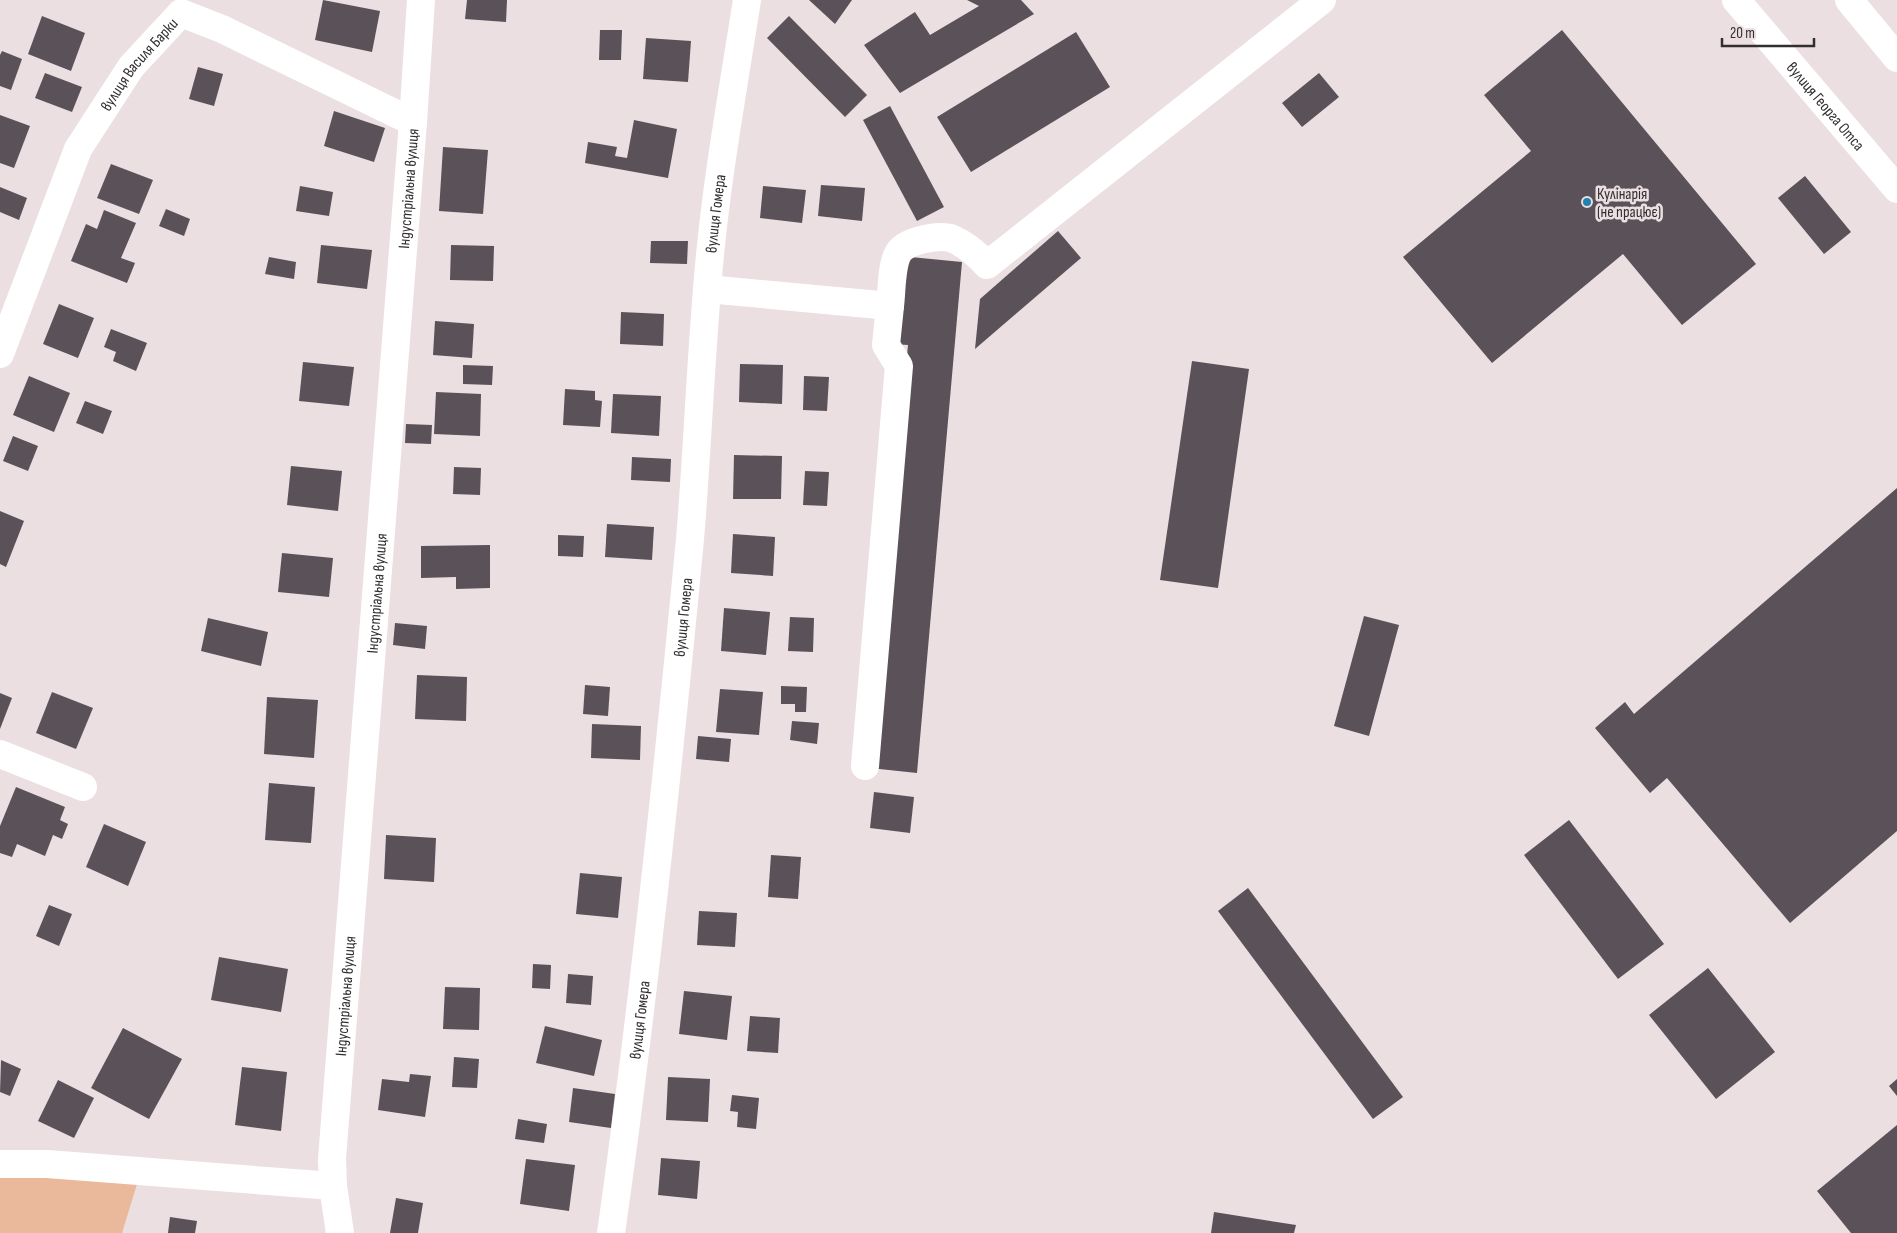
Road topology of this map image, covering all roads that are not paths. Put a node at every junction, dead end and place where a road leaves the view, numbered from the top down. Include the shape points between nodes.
1 (421, 0) edge
2 (748, 0) edge
3 (1322, 0) edge
4 (1736, 0) edge
5 (1848, 0) edge
6 (177, 7) edge
7 (1897, 58) edge
8 (413, 122) junction
9 (1897, 189) edge
10 (707, 289) junction
11 (890, 306) junction
12 (0, 354) edge
13 (0, 754) edge
14 (865, 766) dead end
15 (83, 787) dead end
16 (0, 1164) edge
17 (333, 1186) junction
18 (340, 1233) edge
19 (610, 1233) edge

1 - 8 street, Індустріальна вулиця
2 - 10 street, вулиця Гомера via 718,185
3 - 11 street via 988,264 973,250 952,238 911,242 899,252
4 - 9 street, вулиця Георга Отса
5 - 7 street
6 - 8 street, вулиця Василя Барки
6 - 12 street, вулиця Василя Барки via 130,67 78,149
8 - 17 street, Індустріальна вулиця via 332,1159
10 - 11 street
10 - 19 street, вулиця Гомера via 696,467 671,746 630,1100
11 - 14 street via 886,345 899,366
13 - 15 street
16 - 17 street via 47,1164
17 - 18 street, Індустріальна вулиця

